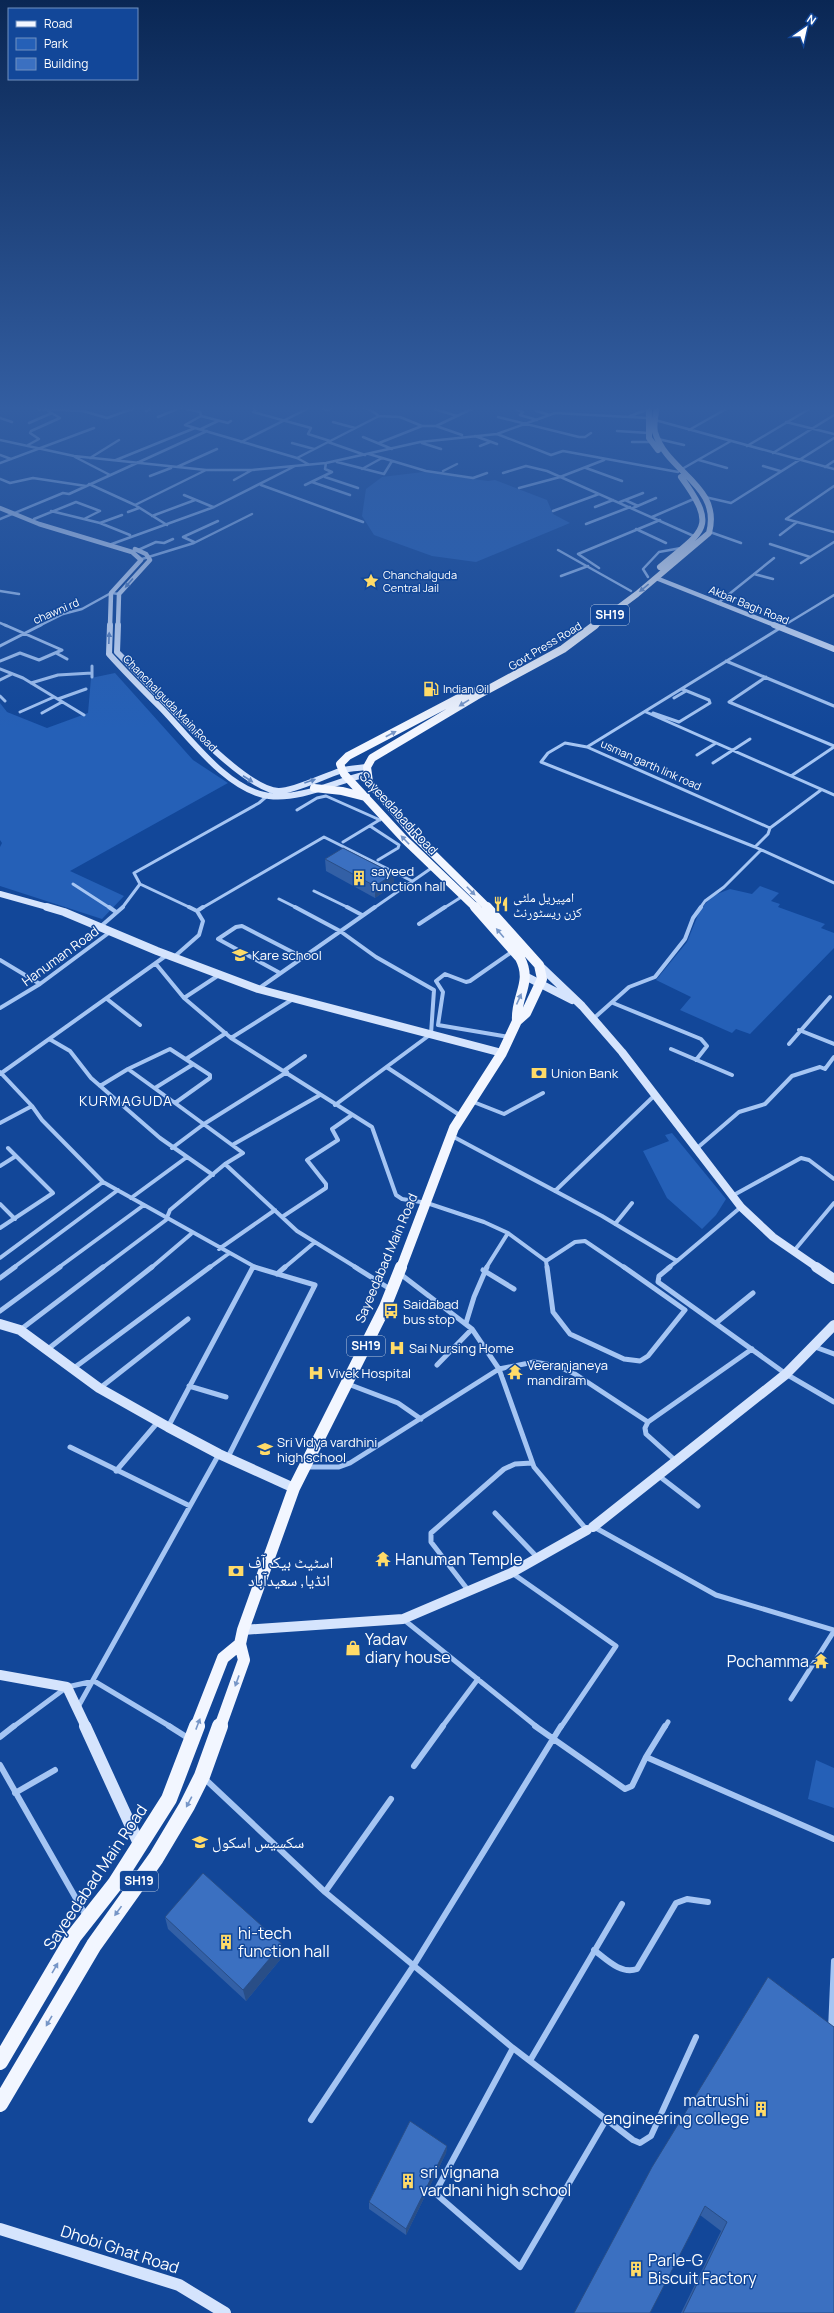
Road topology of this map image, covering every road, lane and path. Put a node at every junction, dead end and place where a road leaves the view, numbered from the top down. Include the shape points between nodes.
1 (12, 513) edge
2 (17, 513) edge
3 (17, 513) edge
4 (47, 513) edge
5 (59, 513) edge
6 (95, 513) edge
7 (147, 513) edge
8 (160, 513) edge
9 (200, 513) edge
10 (338, 513) edge
11 (617, 513) edge
12 (644, 513) edge
13 (659, 513) edge
14 (703, 513) edge
15 (713, 513) edge
16 (795, 513) edge
17 (252, 514) dead end
18 (122, 515) dead end
19 (152, 516) junction
20 (652, 516) junction
21 (0, 519) edge
22 (34, 519) junction
23 (84, 519) junction
24 (660, 520) junction
25 (218, 521) dead end
26 (363, 522) dead end
27 (797, 522) junction
28 (100, 523) junction
29 (586, 524) dead end
30 (167, 525) junction
31 (636, 529) junction
32 (710, 532) junction
33 (834, 532) edge
34 (780, 534) dead end
35 (131, 535) junction
36 (696, 536) junction
37 (173, 539) dead end
38 (741, 542) dead end
39 (834, 542) edge
40 (194, 543) junction
41 (666, 543) dead end
42 (111, 544) junction
43 (770, 544) dead end
44 (682, 548) junction
45 (138, 550) junction
46 (558, 550) dead end
47 (132, 552) junction
48 (149, 557) junction
49 (810, 557) junction
50 (774, 558) dead end
51 (142, 559) junction
52 (801, 563) dead end
53 (588, 566) junction
54 (599, 568) dead end
55 (754, 574) junction
56 (561, 576) dead end
57 (648, 577) junction
58 (656, 578) junction
59 (773, 579) dead end
60 (0, 590) edge
61 (631, 590) junction
62 (111, 593) junction
63 (19, 594) dead end
64 (119, 594) junction
65 (834, 595) edge
66 (829, 598) junction
67 (834, 600) edge
68 (718, 603) junction
69 (0, 623) edge
70 (778, 627) junction
71 (25, 633) junction
72 (0, 646) edge
73 (834, 649) edge
74 (56, 653) junction
75 (67, 659) dead end
76 (0, 661) edge
77 (726, 661) junction
78 (92, 666) dead end
79 (0, 669) edge
80 (12, 674) junction
81 (766, 677) junction
82 (0, 680) edge
83 (31, 683) junction
84 (86, 689) dead end
85 (684, 690) junction
86 (0, 696) edge
87 (54, 697) junction
88 (58, 699) junction
89 (5, 702) dead end
90 (62, 702) junction
91 (834, 706) edge
92 (20, 712) dead end
93 (646, 712) junction
94 (42, 713) dead end
95 (84, 715) dead end
96 (750, 739) dead end
97 (716, 743) junction
98 (587, 747) junction
99 (834, 747) edge
100 (733, 750) junction
101 (697, 755) dead end
102 (713, 763) dead end
103 (234, 768) junction
104 (224, 772) junction
105 (345, 774) junction
106 (368, 774) junction
107 (791, 776) junction
108 (314, 788) junction
109 (821, 790) junction
110 (270, 794) junction
111 (834, 795) edge
112 (366, 797) junction
113 (297, 810) dead end
114 (382, 818) junction
115 (370, 826) junction
116 (770, 828) junction
117 (343, 842) dead end
118 (755, 847) junction
119 (761, 850) junction
120 (378, 860) dead end
121 (433, 867) junction
122 (412, 881) junction
123 (833, 881) edge
124 (73, 884) dead end
125 (140, 884) junction
126 (314, 891) dead end
127 (0, 894) edge
128 (463, 896) junction
129 (279, 900) dead end
130 (197, 911) junction
131 (116, 912) junction
132 (362, 915) junction
133 (418, 924) dead end
134 (100, 927) junction
135 (340, 931) junction
136 (110, 932) junction
137 (514, 950) junction
138 (170, 956) junction
139 (302, 957) junction
140 (0, 960) edge
141 (156, 964) junction
142 (539, 965) junction
143 (526, 967) junction
144 (280, 973) junction
145 (219, 975) junction
146 (527, 977) junction
147 (542, 979) junction
148 (556, 979) junction
149 (40, 984) junction
150 (258, 989) junction
151 (184, 998) junction
152 (830, 998) dead end
153 (107, 999) junction
154 (293, 999) junction
155 (613, 1003) junction
156 (578, 1004) junction
157 (1, 1007) edge
158 (593, 1019) junction
159 (517, 1021) junction
160 (140, 1025) dead end
161 (800, 1030) junction
162 (226, 1033) junction
163 (431, 1034) junction
164 (510, 1037) junction
165 (231, 1038) junction
166 (51, 1040) junction
167 (789, 1044) dead end
168 (834, 1044) edge
169 (671, 1049) dead end
170 (502, 1054) junction
171 (305, 1056) dead end
172 (834, 1057) edge
173 (186, 1059) junction
174 (696, 1060) junction
175 (192, 1065) junction
176 (388, 1068) junction
177 (128, 1069) junction
178 (286, 1071) junction
179 (0, 1073) edge
180 (732, 1075) dead end
181 (100, 1086) junction
182 (155, 1088) junction
183 (543, 1093) dead end
184 (320, 1095) junction
185 (655, 1095) junction
186 (470, 1101) junction
187 (175, 1103) junction
188 (335, 1105) junction
189 (32, 1106) junction
190 (352, 1115) junction
191 (461, 1116) junction
192 (0, 1123) edge
193 (204, 1124) junction
194 (451, 1136) junction
195 (234, 1144) junction
196 (8, 1148) dead end
197 (172, 1148) junction
198 (696, 1149) junction
199 (16, 1156) junction
200 (187, 1157) junction
201 (225, 1164) junction
202 (0, 1166) edge
203 (213, 1175) junction
204 (834, 1179) edge
205 (103, 1182) junction
206 (118, 1190) junction
207 (556, 1191) junction
208 (732, 1196) junction
209 (131, 1198) junction
210 (427, 1203) junction
211 (632, 1203) dead end
212 (834, 1203) edge
213 (0, 1204) edge
214 (144, 1205) junction
215 (741, 1207) junction
216 (275, 1210) junction
217 (282, 1217) junction
218 (15, 1218) junction
219 (166, 1220) junction
220 (615, 1224) junction
221 (0, 1228) edge
222 (508, 1233) junction
223 (192, 1234) junction
224 (315, 1242) junction
225 (219, 1249) junction
226 (793, 1252) junction
227 (228, 1254) junction
228 (0, 1258) edge
229 (546, 1261) junction
230 (676, 1261) junction
231 (253, 1267) junction
232 (483, 1270) junction
233 (399, 1273) junction
234 (277, 1274) junction
235 (0, 1278) edge
236 (834, 1278) edge
237 (658, 1282) junction
238 (652, 1286) junction
239 (514, 1289) dead end
240 (392, 1290) junction
241 (753, 1293) dead end
242 (0, 1311) edge
243 (188, 1319) dead end
244 (466, 1323) junction
245 (716, 1323) junction
246 (0, 1324) edge
247 (834, 1325) edge
248 (20, 1330) junction
249 (472, 1330) junction
250 (815, 1347) junction
251 (752, 1349) junction
252 (48, 1350) junction
253 (834, 1354) edge
254 (437, 1364) dead end
255 (74, 1368) junction
256 (499, 1369) junction
257 (786, 1374) junction
258 (348, 1384) junction
259 (189, 1386) junction
260 (100, 1388) junction
261 (226, 1397) dead end
262 (834, 1402) edge
263 (421, 1419) junction
264 (158, 1421) junction
265 (648, 1422) junction
266 (168, 1427) junction
267 (70, 1447) dead end
268 (223, 1455) junction
269 (676, 1461) junction
270 (532, 1463) junction
271 (305, 1467) junction
272 (116, 1472) junction
273 (659, 1476) junction
274 (294, 1488) junction
275 (190, 1506) junction
276 (698, 1506) dead end
277 (495, 1513) dead end
278 (590, 1529) junction
279 (538, 1558) junction
280 (511, 1573) junction
281 (468, 1590) junction
282 (402, 1619) junction
283 (834, 1630) edge
284 (241, 1637) junction
285 (0, 1675) edge
286 (478, 1679) junction
287 (94, 1681) junction
288 (67, 1687) junction
289 (791, 1699) dead end
290 (77, 1708) junction
291 (668, 1722) dead end
292 (0, 1737) edge
293 (552, 1740) junction
294 (192, 1741) junction
295 (646, 1757) junction
296 (0, 1765) edge
297 (414, 1766) dead end
298 (55, 1770) dead end
299 (202, 1776) junction
300 (15, 1793) junction
301 (392, 1798) dead end
302 (834, 1839) edge
303 (140, 1846) junction
304 (325, 1892) junction
305 (708, 1902) dead end
306 (622, 1904) dead end
307 (96, 1924) junction
308 (594, 1950) junction
309 (834, 1961) edge
310 (414, 1965) junction
311 (832, 2036) edge
312 (696, 2037) dead end
313 (513, 2048) junction
314 (531, 2059) junction
315 (0, 2062) edge
316 (0, 2104) edge
317 (311, 2120) dead end
318 (606, 2120) junction
319 (0, 2229) edge
320 (225, 2313) edge

1 - 21 street
2 - 22 main road
3 - 42 main road
4 - 22 street
5 - 23 street
6 - 23 street
7 - 19 street
8 - 19 street
9 - 30 street
10 - 26 street
11 - 29 street
12 - 20 street
13 - 20 street
14 - 36 main road, SH19 via 703,528
15 - 32 main road, SH19 via 714,525
16 - 27 street via 786,519
17 - 40 street
18 - 28 street
19 - 30 street
20 - 24 street
22 - 42 main road
23 - 28 street
24 - 31 street
24 - 36 street
25 - 40 street via 183,537
27 - 33 street
27 - 34 street
28 - 35 street
30 - 35 street
31 - 41 street
31 - 54 street via 578,554
32 - 38 street
32 - 58 main road, Govt Press Road / SH19
35 - 42 street
36 - 44 main road, SH19
37 - 45 street via 164,543 156,542
39 - 49 street
40 - 48 street
42 - 45 main road
42 - 47 main road
43 - 49 street
44 - 57 main road, SH19
44 - 57 street via 656,554 643,569
45 - 47 street
45 - 48 main road
46 - 53 street
47 - 51 main road
48 - 51 street
48 -> 64 main road via 150,560
49 - 52 street
50 - 55 street
51 - 62 main road
53 - 56 street
53 - 61 street
55 - 59 street
55 - 68 street
57 - 61 main road, SH19
58 - 68 main road, Akbar Bagh Road
58 -> 106 main road, Govt Press Road / SH19 via 563,649 476,696 372,758
60 - 63 street
105 -> 61 main road, SH19 via 340,764 348,756 555,647
62 - 64 street
62 - 71 street, chawni rd via 82,609 63,614
104 -> 62 main road, Chanchalguda Main Road via 109,654
64 - 103 main road, Chanchalguda Main Road via 117,652
65 - 66 street, usman garth link road
66 - 67 street
66 - 70 street, usman garth link road
68 - 70 main road, Akbar Bagh Road
69 - 71 street
70 - 73 main road, Akbar Bagh Road
70 - 77 street, usman garth link road
71 - 72 street, chawni rd
71 - 74 street via 62,650
74 - 75 street
74 - 76 street via 39,660 20,653
77 - 81 street
77 - 85 street, usman garth link road
78 - 83 street via 92,675 58,675
79 - 80 street
80 - 82 street
80 - 83 street
81 - 91 street
81 - 99 street via 729,702
83 - 87 street
84 - 88 street
85 - 85 street via 709,700 710,703 679,722 652,712
85 - 93 street, usman garth link road
86 - 89 street
87 - 88 street
87 - 92 street
88 - 90 street
90 - 94 street
90 - 95 street
93 - 97 street
93 - 98 street, usman garth link road
96 - 100 street
97 - 100 street
97 - 101 street
98 - 116 street, usman garth link road
98 - 118 street via 563,743 543,757 541,762
99 - 107 street
100 - 102 street
100 - 107 street
103 - 104 main road
103 -> 110 main road, Chanchalguda Main Road
104 - 110 main road, Chanchalguda Main Road via 258,793
105 - 106 main road, Chanchalguda Main Road
105 - 106 main road, Chanchalguda Main Road
105 - 108 main road, Chanchalguda Main Road
110 -> 105 main road, Chanchalguda Main Road
105 - 112 main road, Sayeedabad Road / SH19
106 -> 142 main road, Sayeedabad Road via 415,836 490,910
107 - 109 street
108 - 110 main road, Chanchalguda Main Road via 295,794
108 - 112 main road via 339,790
109 - 111 street
109 - 116 street
110 - 125 street via 259,803 134,873
112 - 114 main road, Sayeedabad Road / SH19
113 - 114 street via 317,798 326,796
114 - 115 street
121 -> 114 main road, Sayeedabad Road / SH19
115 - 117 street
115 - 120 street via 399,845
116 - 118 street via 768,834
118 - 119 street
119 - 123 street
119 - 155 street via 724,887 705,900 693,918 685,939 655,977 629,987
121 - 122 street
121 - 128 main road, Sayeedabad Road / SH19
122 - 130 street via 325,837
122 - 132 street
124 - 131 street
125 - 130 street
125 - 131 street
126 - 132 street
127 - 134 main road via 64,912
128 - 133 street
137 -> 128 main road, Sayeedabad Road / SH19
129 - 135 street
130 - 138 street via 203,921 198,935
131 - 134 street
132 - 135 street
134 - 136 main road
135 - 139 street
135 - 163 street via 376,957 434,990
136 - 138 main road
136 - 149 street, Hanuman Road
137 - 143 main road, Sayeedabad Road / SH19
137 - 164 street via 470,981 446,974 436,981 443,992 438,1025
138 - 141 street
138 - 145 main road
139 - 144 street
139 - 144 street via 242,926 218,939
140 - 149 street
141 - 151 street
141 - 153 street
142 - 143 main road via 534,970
142 - 147 main road, Sayeedabad Road
142 - 148 main road
143 - 146 main road, Sayeedabad Road / SH19
144 - 150 street
145 - 150 main road
145 - 151 street
146 - 147 main road
159 -> 146 main road, Sayeedabad Main Road / SH19 via 514,1010
147 - 148 main road
147 - 156 main road
147 - 159 main road, Sayeedabad Main Road / SH19 via 526,1013
148 - 156 main road
149 - 157 street, Hanuman Road
150 - 154 main road
151 - 162 street
152 - 161 street
153 - 160 street
153 - 166 street
154 - 163 main road
154 - 165 street
155 - 158 street
155 - 174 street via 701,1039 707,1046
156 - 158 main road
158 - 185 main road
159 - 164 main road, Sayeedabad Main Road / SH19
161 - 167 street
161 - 168 street
162 - 165 street
162 - 173 street
163 - 170 main road
163 - 176 street
164 - 170 main road, Sayeedabad Main Road / SH19
165 - 178 street
166 - 179 street
166 - 181 street via 70,1050
169 - 174 street
170 - 186 main road, Sayeedabad Main Road / SH19
171 - 178 street
172 - 198 street via 825,1068 820,1067 792,1076 765,1104 739,1112
173 - 175 street
173 - 177 street via 174,1049 166,1049
174 - 180 street
175 - 182 street
175 - 187 street via 210,1075 210,1078
176 - 188 street
176 - 191 street
177 - 181 street
177 - 182 street
178 - 184 street
178 - 193 street
179 - 189 street
181 - 197 street
182 - 187 street
183 - 186 street via 504,1114
184 - 188 street
184 - 195 street
185 - 198 main road
185 - 207 street
186 - 191 main road, Sayeedabad Main Road / SH19
187 - 193 street
188 - 190 street
189 - 192 street
189 - 205 street via 42,1120
190 - 210 street via 372,1127 396,1195 402,1199
190 - 217 street via 332,1129 338,1140 306,1160 326,1184 326,1188
191 - 194 main road, Sayeedabad Main Road / SH19
193 - 195 street
193 - 197 street
194 - 207 street
194 - 210 main road, Sayeedabad Main Road / SH19
195 - 201 street via 243,1153
196 - 199 street
197 - 200 street
198 - 208 main road
199 - 202 street
199 - 218 street via 53,1193
200 - 203 street
200 - 209 street
201 - 203 street
201 - 216 street
203 - 219 street via 170,1210
204 - 208 street via 809,1160 801,1158
205 - 206 street
205 - 228 street
206 - 209 street
206 - 235 street
207 - 220 street
208 - 215 main road
209 - 214 street
210 - 222 street
210 - 233 main road, Sayeedabad Main Road / SH19
211 - 220 street
212 - 226 street
213 - 218 street
214 - 219 street
214 - 242 street
215 - 226 main road
215 - 230 street
216 - 217 street
216 - 225 street
217 - 224 street via 297,1231
218 - 221 street
219 - 223 street
219 - 248 street
220 - 230 street
222 - 229 street
222 - 232 street
223 - 225 street
223 - 252 street
224 - 234 street
224 - 240 street
225 - 227 street
226 - 236 main road
227 - 231 street
227 - 255 street
229 - 238 street via 575,1242 585,1241
229 - 238 street via 553,1312 563,1326 570,1334 632,1361 640,1361 648,1356 685,1310
230 - 237 street via 659,1276
231 - 234 street
231 - 259 street
232 - 239 street
232 - 244 street
233 - 240 main road, Sayeedabad Main Road / SH19
233 - 244 street
234 - 268 street via 315,1285
237 - 238 street
237 - 245 street
240 - 258 main road, Sayeedabad Main Road / SH19
241 - 245 street
243 - 260 street
244 - 249 street
245 - 251 street
246 - 248 main road
247 - 250 main road
248 - 252 main road
249 - 254 street
249 - 256 street
250 - 253 street
250 - 257 main road
251 - 257 street
251 - 265 street
252 - 255 main road
255 - 260 main road
256 - 263 street
256 - 265 street via 534,1362 557,1366 575,1374
256 - 270 street
257 - 262 street
257 - 269 main road
258 - 263 street via 398,1403
258 - 271 main road, Sayeedabad Main Road / SH19
259 - 261 street
259 - 266 street
260 - 264 main road
263 - 271 street via 350,1463 339,1467
264 - 266 main road
264 - 272 street
265 - 269 street via 646,1434
266 - 268 main road
267 - 272 street
268 - 274 main road
268 - 275 street
269 - 273 main road
270 - 278 street
270 - 281 street via 515,1464 504,1468 431,1533 431,1542
271 - 274 main road, Sayeedabad Main Road / SH19
272 - 275 street
273 - 276 street
273 - 278 main road
274 - 284 main road, Sayeedabad Main Road / SH19
275 - 287 street
277 - 279 street
278 - 279 main road
278 - 283 street via 716,1596
279 - 280 main road
280 - 281 main road
280 - 293 street via 616,1646
281 - 282 main road
282 - 284 main road
282 - 286 street
283 - 289 street
294 -> 284 main road, Sayeedabad Main Road / SH19 via 223,1658
284 -> 299 main road, Sayeedabad Main Road / SH19 via 244,1660
285 - 288 main road
286 - 293 street
286 - 297 street
287 - 288 street
287 - 290 street
287 - 294 street
288 - 290 main road
288 - 292 street
290 - 303 main road
291 - 295 street
293 - 295 street via 625,1789 632,1786
293 - 310 street
294 - 303 main road, Sayeedabad Main Road / SH19 via 168,1798
295 - 302 street
296 - 300 street
298 - 300 street
299 - 304 street
299 -> 307 main road, Sayeedabad Main Road / SH19 via 156,1858
300 - 307 street
301 - 304 street
303 - 307 main road, Sayeedabad Main Road / SH19 via 115,1884
304 - 310 street
305 - 308 street via 688,1899 676,1903 634,1971 625,1971
306 - 308 street
315 -> 307 main road, Sayeedabad Main Road / SH19 via 74,1936
307 -> 316 main road, Sayeedabad Main Road / SH19
308 - 314 street
309 - 311 street via 830,2030
310 - 313 street
310 - 317 street
312 - 318 street via 651,2136 640,2143
313 - 314 street
313 - 318 street via 435,2193 520,2267
314 - 318 street
319 - 320 main road, Dhobi Ghat Road via 179,2285

